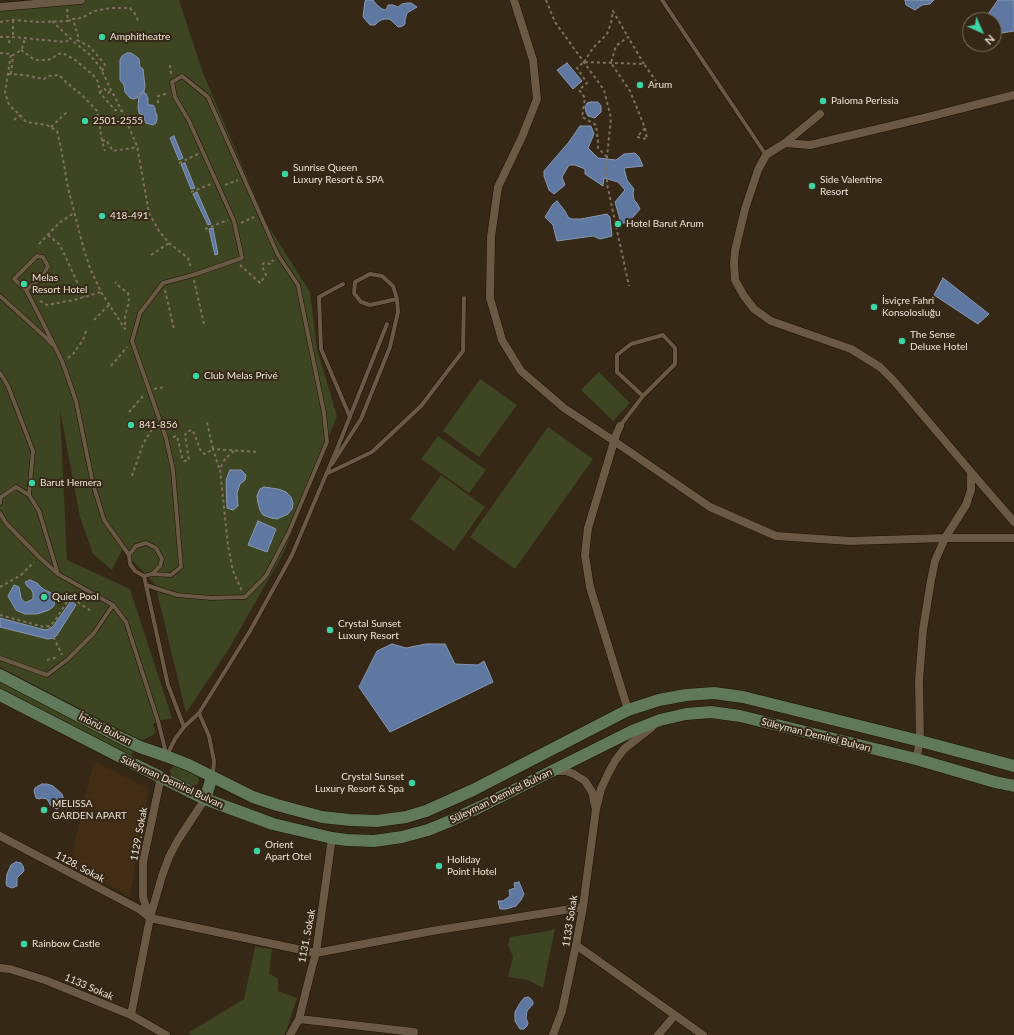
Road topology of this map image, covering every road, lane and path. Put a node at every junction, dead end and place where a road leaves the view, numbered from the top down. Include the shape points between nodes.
1 (81, 0) edge
2 (514, 0) edge
3 (546, 0) edge
4 (662, 0) edge
5 (0, 6) edge
6 (68, 17) dead end
7 (73, 19) junction
8 (13, 20) junction
9 (138, 20) dead end
10 (52, 21) junction
11 (68, 21) junction
12 (0, 22) edge
13 (0, 37) edge
14 (11, 37) junction
15 (628, 37) junction
16 (24, 39) junction
17 (71, 39) junction
18 (9, 43) dead end
19 (21, 50) junction
20 (0, 52) edge
21 (584, 62) junction
22 (611, 63) junction
23 (644, 64) junction
24 (102, 71) junction
25 (10, 74) junction
26 (658, 84) dead end
27 (111, 90) junction
28 (100, 93) junction
29 (1014, 95) edge
30 (175, 97) junction
31 (158, 103) dead end
32 (68, 111) dead end
33 (122, 111) junction
34 (820, 114) dead end
35 (20, 115) junction
36 (14, 120) dead end
37 (51, 127) junction
38 (646, 128) junction
39 (102, 141) junction
40 (785, 143) junction
41 (137, 146) junction
42 (105, 151) dead end
43 (203, 152) junction
44 (766, 155) junction
45 (607, 157) junction
46 (179, 163) dead end
47 (243, 178) junction
48 (216, 182) junction
49 (218, 188) junction
50 (191, 192) dead end
51 (74, 213) junction
52 (260, 214) junction
53 (232, 219) junction
54 (235, 226) junction
55 (205, 229) dead end
56 (48, 235) junction
57 (169, 243) junction
58 (39, 244) dead end
59 (151, 254) dead end
60 (278, 255) junction
61 (235, 260) junction
62 (193, 275) junction
63 (115, 282) dead end
64 (163, 283) junction
65 (343, 284) dead end
66 (629, 286) dead end
67 (26, 290) junction
68 (101, 292) junction
69 (0, 296) edge
70 (84, 297) junction
71 (464, 298) dead end
72 (37, 299) dead end
73 (397, 299) junction
74 (109, 305) junction
75 (94, 320) dead end
76 (204, 324) dead end
77 (387, 324) dead end
78 (174, 330) dead end
79 (86, 331) dead end
80 (132, 341) junction
81 (56, 348) junction
82 (66, 360) dead end
83 (111, 366) dead end
84 (0, 373) edge
85 (165, 387) dead end
86 (150, 389) junction
87 (643, 396) junction
88 (129, 412) dead end
89 (350, 417) junction
90 (160, 418) junction
91 (207, 422) dead end
92 (620, 426) joint
93 (166, 438) junction
94 (614, 441) junction
95 (213, 449) junction
96 (234, 451) junction
97 (258, 452) dead end
98 (220, 469) junction
99 (971, 472) junction
100 (326, 474) junction
101 (132, 476) dead end
102 (28, 495) junction
103 (0, 503) edge
104 (0, 513) edge
105 (1014, 522) edge
106 (945, 538) junction
107 (1014, 538) edge
108 (129, 555) junction
109 (39, 557) junction
110 (58, 574) junction
111 (152, 574) junction
112 (144, 576) junction
113 (146, 585) junction
114 (0, 587) edge
115 (245, 597) junction
116 (113, 605) junction
117 (91, 611) dead end
118 (0, 615) edge
119 (50, 627) junction
120 (0, 658) edge
121 (47, 660) dead end
122 (0, 675) edge
123 (0, 696) edge
124 (628, 710) junction
125 (199, 713) junction
126 (660, 720) junction
127 (184, 727) junction
128 (920, 741) junction
129 (166, 756) junction
130 (916, 760) junction
131 (1014, 766) edge
132 (552, 771) junction
133 (161, 777) junction
134 (212, 777) junction
135 (1014, 786) edge
136 (205, 799) junction
137 (596, 809) junction
138 (332, 838) junction
139 (1, 839) edge
140 (583, 907) junction
141 (150, 918) junction
142 (576, 945) junction
143 (316, 952) junction
144 (0, 968) edge
145 (131, 1015) junction
146 (675, 1015) junction
147 (299, 1019) junction
148 (414, 1032) dead end
149 (166, 1035) edge
150 (290, 1035) edge
151 (553, 1035) edge
152 (658, 1035) edge
153 (702, 1035) edge

1 - 5 street
2 - 94 street via 533,60 537,99 498,187 492,237 490,298 502,340 521,370 564,408
3 - 21 path via 555,22
4 - 44 lane
6 - 11 path
7 - 9 path via 82,18 94,11 130,8
7 - 11 path
7 - 24 path via 78,40 88,46 103,62 105,65
8 - 10 path
8 - 12 path
8 - 14 path
10 - 11 path
10 - 17 path
13 - 14 path
14 - 16 path
14 - 18 path
15 - 21 path via 613,11 607,34
15 - 22 path via 616,46
15 - 23 path
16 - 17 path via 65,42
16 - 19 path
17 - 24 path via 89,54
19 - 25 path via 13,55
19 - 28 path via 35,60 52,59 62,53 74,59 93,75 98,82
20 - 25 path via 11,54
21 - 22 path
21 - 45 path via 604,90 611,118
21 - 45 path via 577,68 587,83 579,90 586,98 582,117 596,125 598,148
22 - 23 path
22 - 38 path via 630,91
23 - 26 path
24 - 27 path
25 - 35 path via 5,93 9,105
25 - 39 path via 44,79 59,75 82,94 97,111
27 - 28 path via 108,93 104,88
27 - 33 path
28 - 33 path via 115,110
29 - 40 street via 810,144
30 - 31 path via 165,94 158,96
30 - 43 lane
30 - 47 lane via 172,82 182,76 208,97
32 - 37 path
33 - 41 path
34 - 40 street
35 - 36 path
35 - 37 path via 26,122
37 - 51 path via 56,131 62,148
38 - 38 path via 641,133 637,137 647,139
39 - 41 path via 106,140 114,150
39 - 42 path
40 - 44 street
41 - 57 path via 149,213
43 - 46 path
43 - 48 lane
44 - 99 street via 758,170 745,209 735,251 735,280 744,296 754,309 771,321 851,349 880,367
45 - 66 path via 607,184
47 - 49 path
47 - 52 lane
48 - 49 lane
48 - 50 path
49 - 53 lane
51 - 56 path via 59,223
51 - 68 path via 90,268
52 - 54 path
52 - 60 lane
53 - 54 lane
53 - 55 path
54 - 61 lane via 242,258
56 - 58 path
56 - 70 path via 60,245
57 - 59 path
57 - 62 path via 188,258
60 - 61 path via 271,264 263,264 266,275 260,283
60 - 115 lane via 298,285 324,413 326,442 289,532 266,576
61 - 62 lane
62 - 64 lane
62 - 76 path
63 - 74 path via 128,292 125,329
64 - 78 path
64 - 80 lane via 140,313
65 - 89 lane via 319,297 321,348
67 - 67 lane via 43,276 48,266 43,257 37,256 14,279
67 - 81 lane
68 - 70 path
68 - 74 path
69 - 81 lane
70 - 72 path via 48,305
71 - 100 lane via 463,351 421,406 372,452
73 - 73 lane via 393,286 382,276 370,274 355,282 354,293 361,302 370,305
73 - 100 lane via 398,312 390,347 361,419
74 - 75 path
77 - 89 lane
79 - 82 path via 83,340
80 - 83 path
80 - 86 lane
81 - 108 lane via 76,401 93,484 104,520
84 - 102 lane via 8,386 33,451
85 - 86 path
86 - 88 path
86 - 90 lane
87 - 87 lane via 675,364 675,348 663,335 631,344 617,356 617,372
87 - 92 lane
89 - 100 lane
90 - 93 lane
90 - 101 path via 143,444
91 - 95 path
92 - 94 street
93 - 95 path via 177,436 184,461 189,460 186,432 192,430 201,452 205,454
93 - 111 lane via 173,470 181,567 171,574
94 - 106 street via 710,507 776,536 850,542
94 - 124 street via 588,528 585,555 590,587
95 - 96 path
95 - 98 path
96 - 97 path
96 - 98 path
98 - 115 path via 228,546 233,571
99 - 105 street
99 - 106 street via 971,490 966,505
100 - 125 lane via 292,554 250,631
102 - 103 lane via 16,487 1,497
102 - 110 lane via 38,511
104 - 109 lane via 6,523
106 - 107 street
106 - 128 street via 935,561 923,630 919,681
108 - 111 lane via 136,546 146,543 156,548 162,559 160,566
108 - 112 lane via 130,564 135,571
109 - 110 lane
109 - 114 path via 21,575
110 - 116 lane
111 - 112 lane
112 - 113 lane
113 - 115 lane via 177,595
113 - 127 lane via 168,685
116 - 120 lane via 94,633 68,659 47,675
116 - 129 lane via 126,622 158,721
117 - 119 path via 70,597
118 - 119 path
119 - 121 path via 63,656
122 - 129 main road, İnönü Bulvarı via 123,739
123 - 133 main road, Süleyman Demirel Bulvarı
124 - 128 main road, Süleyman Demirel Bulvarı via 686,695 714,693 743,696
124 - 134 main road, Süleyman Demirel Bulvarı via 473,790 406,817 377,821 322,816 253,797
125 - 127 lane
125 - 134 lane via 209,736 214,761
126 - 130 main road, Süleyman Demirel Bulvarı via 711,712 740,716
126 - 132 main road, Süleyman Demirel Bulvarı via 632,731
126 - 137 street, 1133 Sokak via 624,749 601,789
127 - 129 lane
128 - 130 street
128 - 131 main road, Süleyman Demirel Bulvarı
129 - 133 main road
129 - 134 main road, İnönü Bulvarı
130 - 135 main road, Süleyman Demirel Bulvarı
132 - 137 street via 566,771 585,781 592,792
132 - 138 main road, Süleyman Demirel Bulvarı via 428,830 402,837 374,840
133 - 136 main road, Süleyman Demirel Bulvarı
133 - 141 street, 1129. Sokak via 143,862 143,897
134 - 136 main road
136 - 138 main road, Süleyman Demirel Bulvarı via 273,824
136 - 141 street, 1129. Sokak via 169,857
137 - 140 street, 1133 Sokak
138 - 143 street, 1131. Sokak
139 - 141 street, 1128. Sokak via 139,909
140 - 142 street, 1133 Sokak
140 - 143 street
141 - 143 street
141 - 145 street, 1129. Sokak
142 - 146 street
142 - 151 street, 1133 Sokak via 562,1011
143 - 147 street, 1131. Sokak
144 - 145 street, 1133 Sokak via 45,980
145 - 149 street, 1133 Sokak
146 - 152 street
146 - 153 street
147 - 148 street
147 - 150 street, 1131. Sokak

